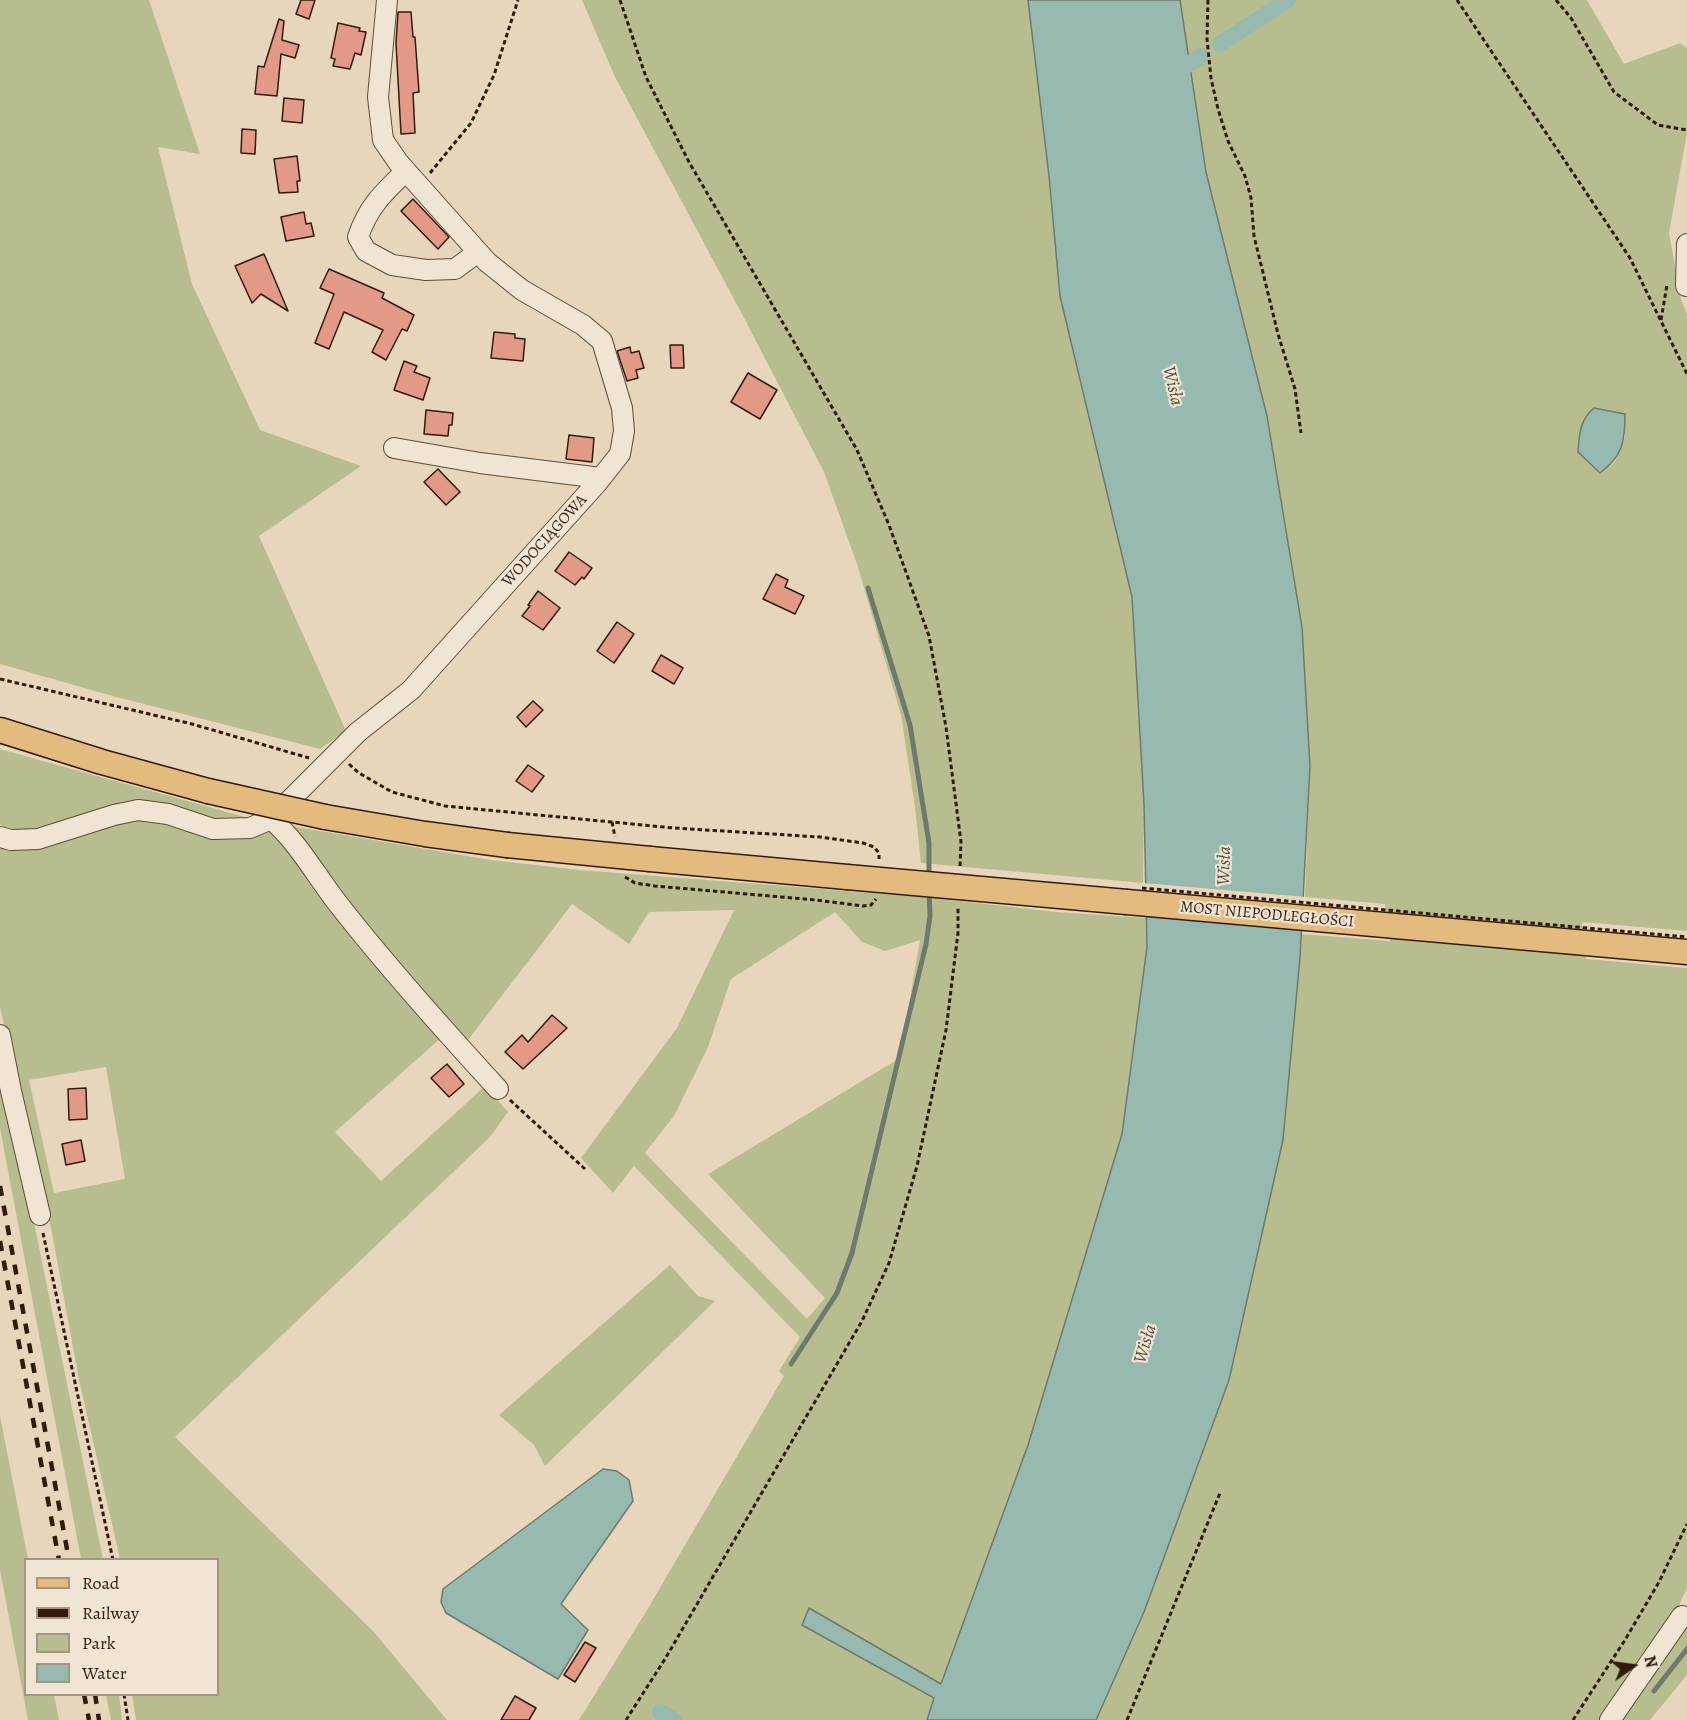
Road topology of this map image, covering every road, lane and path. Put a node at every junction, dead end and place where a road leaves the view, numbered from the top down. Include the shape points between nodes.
1 (387, 0) edge
2 (518, 0) edge
3 (1208, 0) edge
4 (1457, 0) edge
5 (1556, 0) edge
6 (1687, 130) edge
7 (406, 171) junction
8 (421, 187) junction
9 (1687, 244) edge
10 (478, 252) junction
11 (1686, 286) edge
12 (1687, 374) edge
13 (1301, 433) dead end
14 (394, 448) dead end
15 (601, 478) junction
16 (0, 679) edge
17 (0, 730) edge
18 (322, 768) junction
19 (271, 819) junction
20 (0, 837) edge
21 (954, 872) dead end
22 (966, 873) dead end
23 (1131, 888) dead end
24 (1687, 937) edge
25 (1687, 952) edge
26 (0, 1035) edge
27 (498, 1089) joint
28 (585, 1169) dead end
29 (40, 1215) joint
30 (1220, 1492) dead end
31 (1687, 1524) edge
32 (113, 1558) edge
33 (1682, 1616) dead end
34 (124, 1696) edge
35 (128, 1720) edge
36 (1127, 1720) edge
37 (1573, 1720) edge
38 (1611, 1720) edge

1 - 7 street, WODOCIĄGOWA via 378,97 383,140
2 - 8 path via 494,75 471,123
3 - 13 path via 1211,78 1228,141 1251,198 1254,236 1295,389
4 - 12 path via 1630,258
5 - 6 path via 1571,18 1614,92 1658,125
7 - 8 street, WODOCIĄGOWA
7 - 10 street via 365,217 358,237 366,251 392,265 426,270 455,269
8 - 10 street, WODOCIĄGOWA
9 - 11 street
10 - 15 street, WODOCIĄGOWA via 522,290 583,325 602,341 622,408 624,431 620,454
14 - 15 street
15 - 18 street, WODOCIĄGOWA via 411,690 358,732
16 - 18 path via 192,724 306,756
17 - 25 main road, MOST NIEPODLEGŁOŚCI, bridge via 208,791 326,817 507,845
18 - 19 street, WODOCIĄGOWA
19 - 20 street, WODOCIĄGOWA via 250,828 213,829 168,814 138,810 38,839
19 - 27 street via 286,832 338,904 425,1010
21 - 22 path
23 - 24 path, bridge
26 - 29 street
27 - 28 path
29 - 32 path
30 - 36 path
31 - 37 path via 1659,1582
33 - 38 street
34 - 35 path

